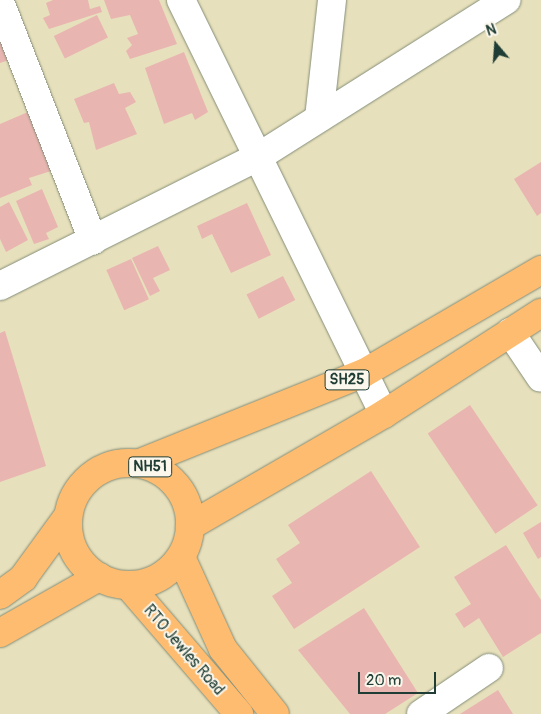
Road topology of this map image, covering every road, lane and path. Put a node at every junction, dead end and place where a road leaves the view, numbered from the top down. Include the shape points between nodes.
1 (181, 0) edge
2 (332, 0) edge
3 (503, 1) edge
4 (0, 2) edge
5 (319, 118) junction
6 (258, 156) junction
7 (93, 241) junction
8 (541, 270) edge
9 (0, 286) edge
10 (541, 313) edge
11 (510, 332) junction
12 (364, 373) junction
13 (541, 378) edge
14 (384, 414) junction
15 (140, 463) junction
16 (68, 516) junction
17 (190, 526) junction
18 (181, 557) junction
19 (100, 577) junction
20 (129, 586) junction
21 (0, 595) edge
22 (0, 633) edge
23 (489, 668) dead end
24 (238, 714) edge
25 (274, 714) edge
26 (421, 714) edge

1 - 6 street
2 - 5 street
3 - 5 street
4 - 7 street
5 - 6 street
6 - 7 street
6 - 12 street
7 - 9 street
8 - 12 main road, SH25
10 - 11 main road
11 - 13 street
11 - 14 main road
12 - 14 street
12 - 15 main road, SH25
14 - 17 main road
15 - 16 main road, NH51 via 120,463 101,469 85,481 73,497
15 - 17 main road, NH51 via 159,470 174,482 186,498
16 - 19 main road, NH51 via 68,537 76,556 90,572
16 - 21 main road, NH51 via 23,578
17 - 18 main road, NH51
18 - 20 main road, NH51 via 167,572 149,582
18 - 25 main road, RTO Jewles Road via 223,649
19 - 20 main road, NH51
19 - 22 main road
20 - 24 main road, RTO Jewles Road
23 - 26 street

